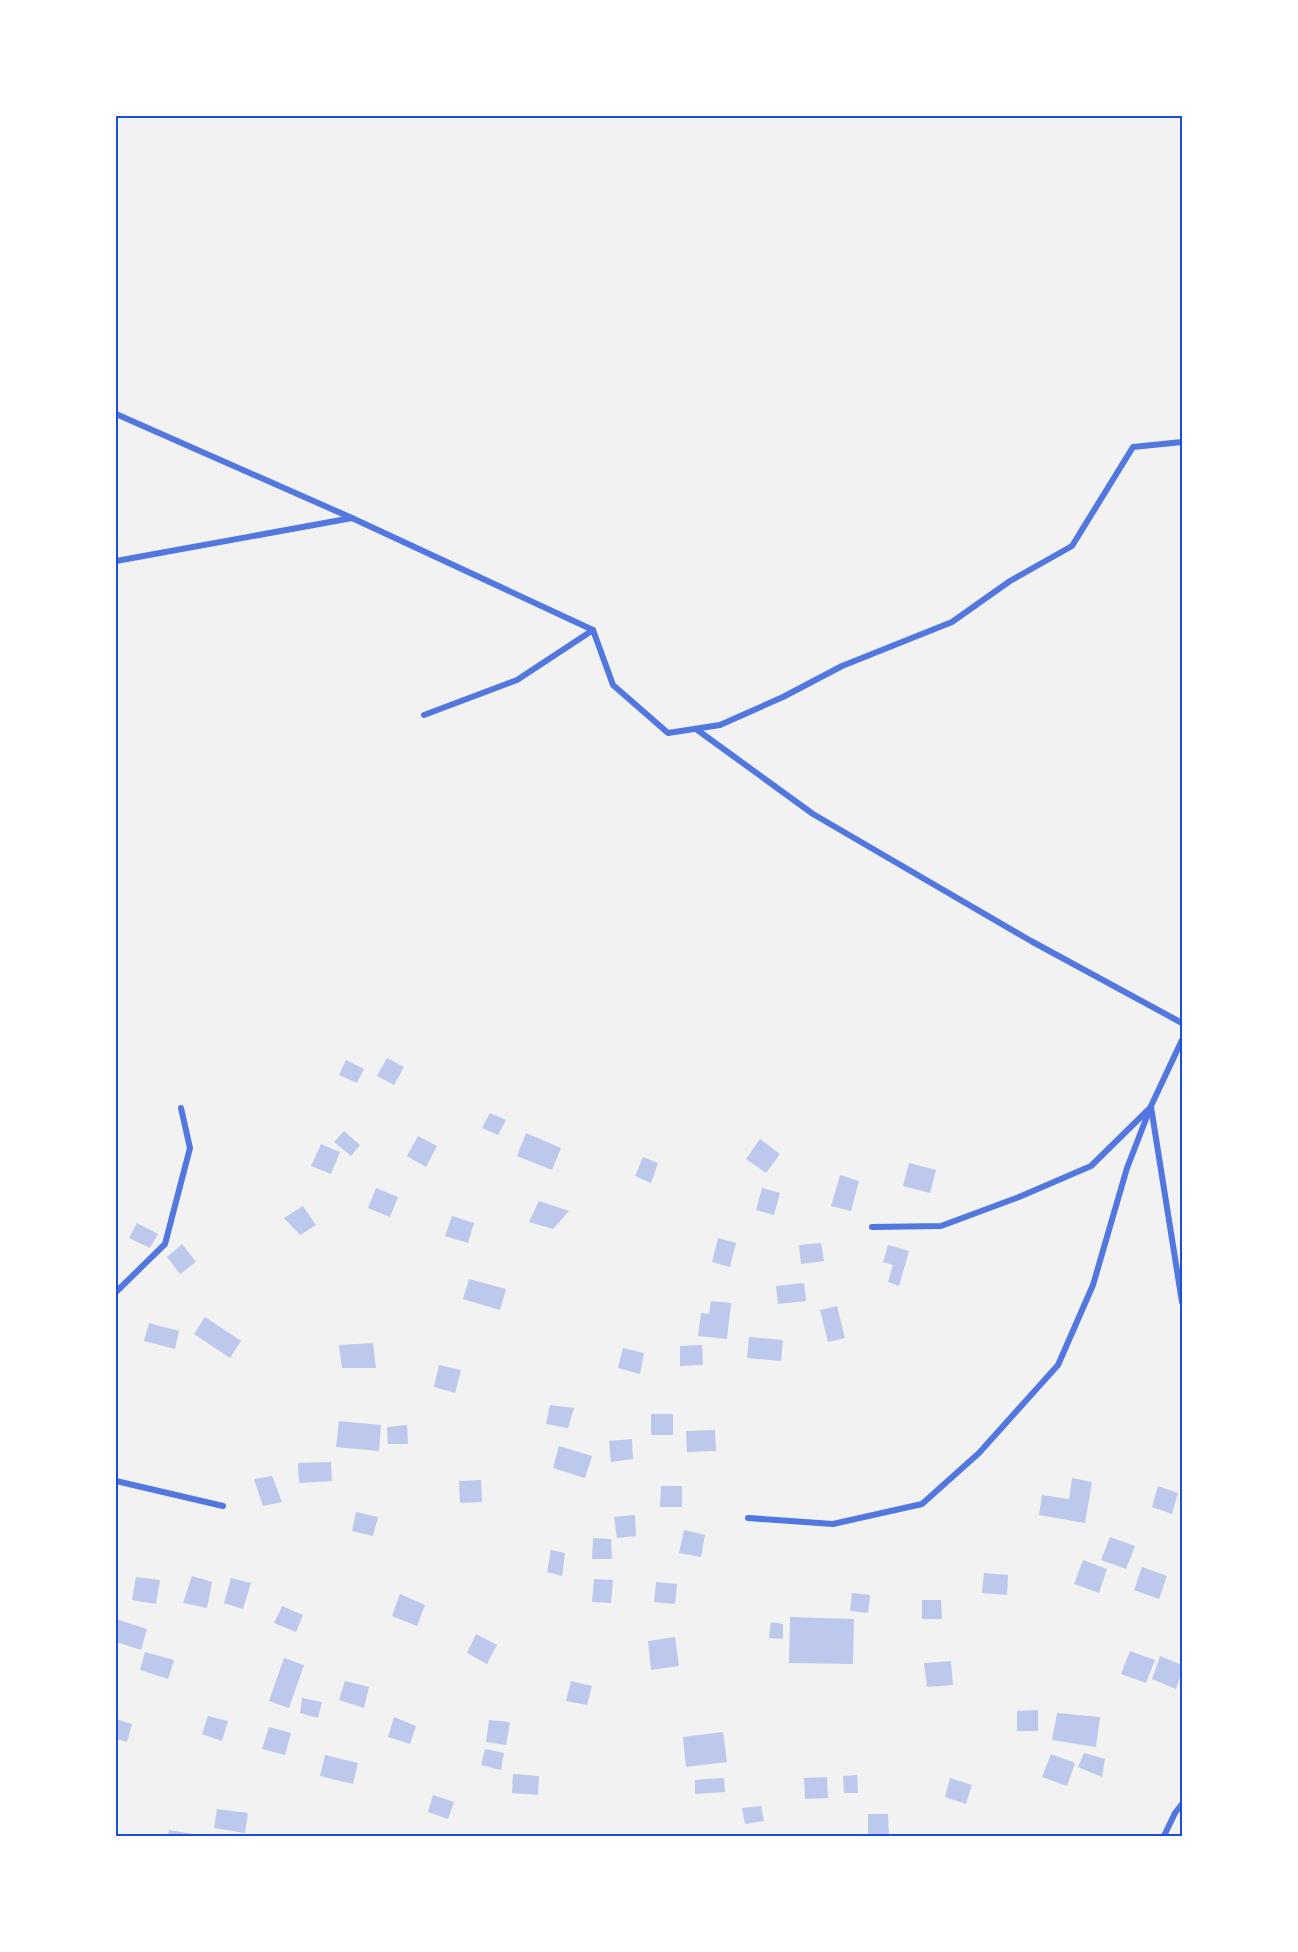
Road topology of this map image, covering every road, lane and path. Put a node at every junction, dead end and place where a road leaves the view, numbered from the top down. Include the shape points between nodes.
1 (116, 414) edge
2 (1182, 442) edge
3 (352, 518) junction
4 (116, 561) edge
5 (593, 630) junction
6 (424, 715) dead end
7 (696, 729) junction
8 (1182, 1023) edge
9 (1182, 1040) edge
10 (1151, 1106) junction
11 (181, 1108) dead end
12 (872, 1227) dead end
13 (116, 1292) edge
14 (1182, 1302) edge
15 (116, 1481) edge
16 (223, 1506) dead end
17 (748, 1518) dead end
18 (1182, 1804) edge
19 (1164, 1836) edge

1 - 3 street
2 - 7 street via 1133,447 1072,546 1010,581 952,622 842,666 720,725
3 - 4 street
3 - 5 street
5 - 6 street via 517,680
5 - 7 street via 613,685 668,733
7 - 8 street via 813,814 1031,941
9 - 10 street
10 - 12 street via 1091,1166 941,1226
10 - 14 street
10 - 17 street via 1124,1178 1093,1285 1058,1365 979,1454 922,1504 833,1524
11 - 13 street via 190,1148 165,1245
15 - 16 street
18 - 19 street

